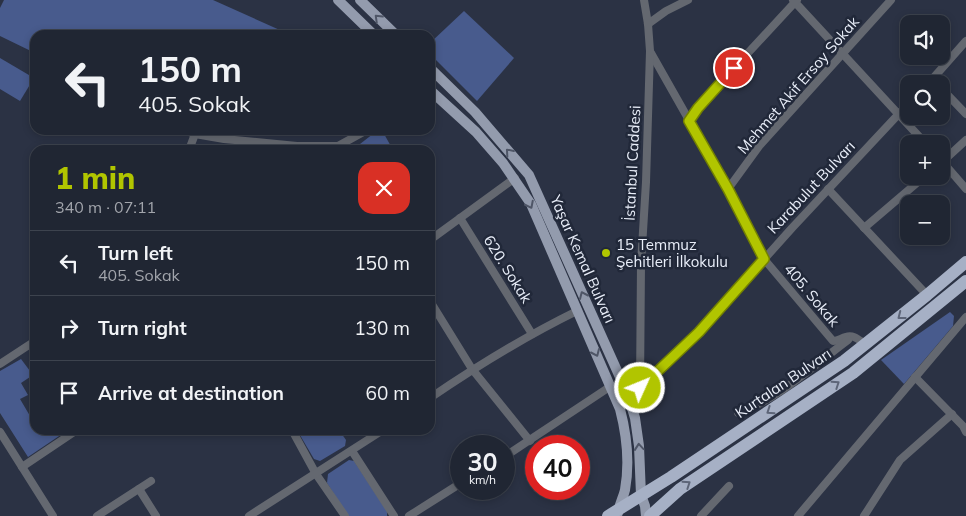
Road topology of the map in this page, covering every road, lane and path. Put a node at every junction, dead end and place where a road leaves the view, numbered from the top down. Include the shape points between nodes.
1 (338, 0) edge
2 (360, 0) edge
3 (644, 0) edge
4 (688, 0) edge
5 (891, 0) edge
6 (795, 1) edge
7 (648, 24) junction
8 (369, 30) edge
9 (391, 30) edge
10 (966, 41) edge
11 (650, 51) junction
12 (844, 54) junction
13 (435, 74) edge
14 (939, 75) edge
15 (435, 95) edge
16 (950, 97) edge
17 (898, 114) junction
18 (966, 114) edge
19 (689, 121) junction
20 (202, 135) edge
21 (358, 135) edge
22 (918, 135) edge
23 (966, 140) edge
24 (278, 145) edge
25 (340, 145) edge
26 (950, 154) edge
27 (950, 170) edge
28 (515, 178) junction
29 (914, 185) edge
30 (728, 189) junction
31 (828, 189) junction
32 (966, 189) edge
33 (460, 218) junction
34 (864, 228) junction
35 (435, 236) edge
36 (764, 259) junction
37 (966, 262) edge
38 (966, 281) edge
39 (927, 295) junction
40 (435, 309) edge
41 (577, 311) junction
42 (966, 317) edge
43 (532, 334) junction
44 (853, 336) junction
45 (30, 344) edge
46 (865, 344) junction
47 (0, 364) edge
48 (472, 369) junction
49 (915, 377) junction
50 (611, 386) junction
51 (640, 388) junction
52 (435, 395) edge
53 (628, 395) junction
54 (738, 414) dead end
55 (952, 414) junction
56 (965, 427) edge
57 (0, 432) edge
58 (70, 435) edge
59 (295, 435) edge
60 (376, 435) edge
61 (525, 435) edge
62 (539, 435) edge
63 (352, 451) junction
64 (22, 467) junction
65 (316, 474) junction
66 (151, 481) dead end
67 (729, 486) dead end
68 (139, 489) junction
69 (450, 491) edge
70 (641, 495) junction
71 (706, 509) junction
72 (615, 514) edge
73 (53, 516) edge
74 (97, 516) edge
75 (156, 516) edge
76 (249, 516) edge
77 (345, 516) edge
78 (394, 516) edge
79 (409, 516) edge
80 (648, 516) edge
81 (701, 516) edge
82 (714, 516) edge
83 (798, 516) edge
84 (864, 516) edge

1 - 8 main road
9 -> 2 main road
3 - 7 street, İstanbul Caddesi
4 - 7 street
5 - 12 street, Mehmet Akif Ersoy Sokak
6 - 12 street
6 - 19 street
7 - 11 street, İstanbul Caddesi
10 - 14 street
11 - 19 street, 405. Sokak
11 - 51 street, İstanbul Caddesi via 641,264
12 - 17 street
12 - 30 street, Mehmet Akif Ersoy Sokak via 760,145
53 -> 13 main road, Yaşar Kemal Bulvarı via 529,175 475,112
15 - 28 main road, Yaşar Kemal Bulvarı via 476,132
16 - 18 street
17 - 22 street
17 - 31 street, Karabulut Bulvarı
19 - 30 street, 405. Sokak
20 - 24 street
21 - 25 street
23 - 26 street
27 - 32 street
28 - 33 street
28 -> 41 main road, Yaşar Kemal Bulvarı via 531,204
29 - 34 street
30 - 36 street, 405. Sokak
31 - 34 street
31 - 36 street, Karabulut Bulvarı
33 - 35 street
33 - 43 street, 620. Sokak
34 - 39 street
36 - 44 street, 405. Sokak via 834,341
36 - 51 street, Karabulut Bulvarı via 699,332
37 - 39 highway, Kurtalan Bulvarı
80 -> 38 highway, Kurtalan Bulvarı via 680,489 853,373
39 -> 46 highway, Kurtalan Bulvarı
40 - 48 street
41 - 43 street
41 -> 50 main road, Yaşar Kemal Bulvarı
42 - 49 street
43 - 48 street
44 - 46 street, 405. Sokak
44 - 54 street via 773,397
45 - 47 street
46 -> 70 highway, Kurtalan Bulvarı
48 - 52 street
48 - 61 street
49 - 55 street
49 - 83 street
50 - 62 street
50 - 72 main road, Yaşar Kemal Bulvarı via 627,437 628,464 624,491
51 - 53 street, Karabulut Bulvarı
70 -> 53 main road, Yaşar Kemal Bulvarı via 639,446
55 - 56 street
55 - 84 street via 900,460
57 - 64 street
58 - 64 street
59 - 65 street
60 - 63 street
63 - 65 street
63 - 78 street
64 - 73 street
65 - 76 street
65 - 77 street
66 - 68 street
67 - 71 street
68 - 74 street
68 - 75 street
69 - 79 street
70 - 72 highway, Kurtalan Bulvarı
70 - 80 main road, Yaşar Kemal Bulvarı
71 - 81 street
71 - 82 street

